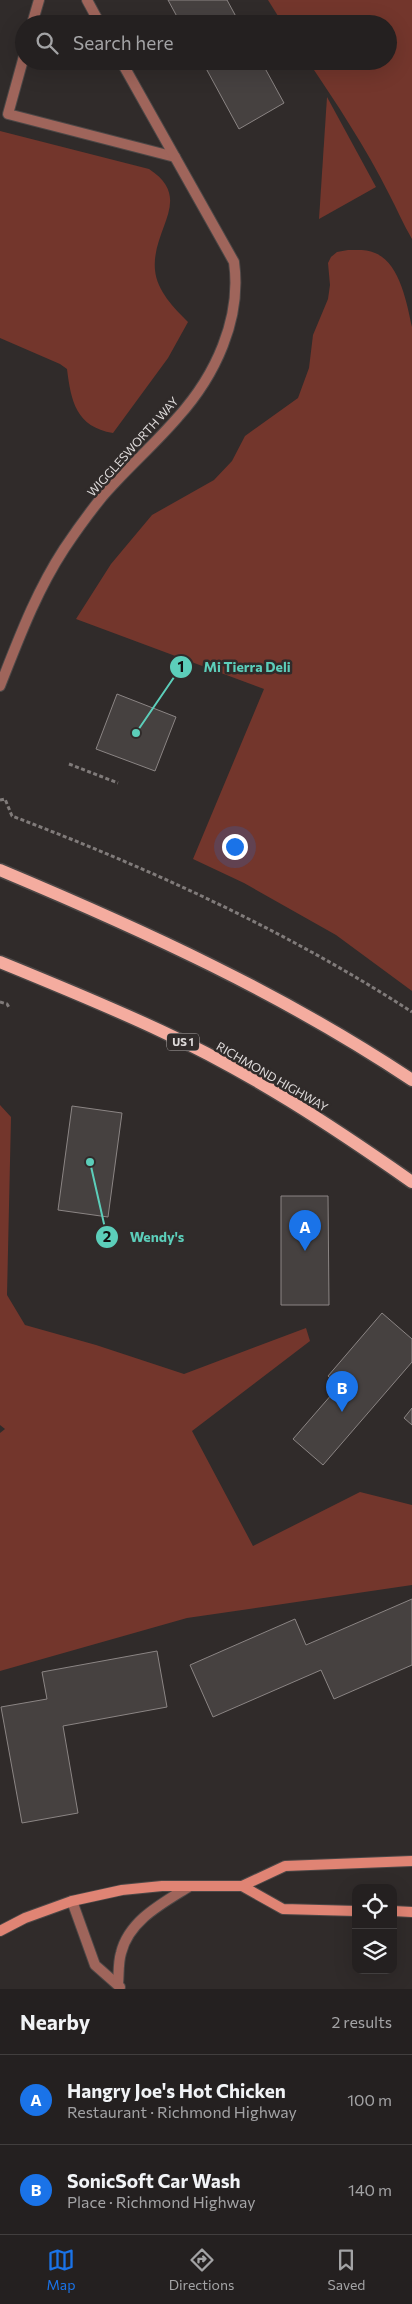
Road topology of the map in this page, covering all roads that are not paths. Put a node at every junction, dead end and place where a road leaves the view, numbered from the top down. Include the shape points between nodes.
1 (39, 0) edge
2 (86, 0) edge
3 (35, 15) edge
4 (95, 15) edge
5 (20, 70) edge
6 (126, 70) edge
7 (175, 157) junction
8 (0, 686) edge
9 (0, 870) edge
10 (0, 962) edge
11 (412, 1080) edge
12 (412, 1182) edge
13 (412, 1861) edge
14 (190, 1886) junction
15 (242, 1886) junction
16 (72, 1902) junction
17 (352, 1911) edge
18 (397, 1911) edge
19 (412, 1912) edge
20 (0, 1931) edge
21 (116, 1988) edge

1 - 3 street
2 - 4 street
5 - 7 street via 8,114
6 - 7 street, WIGGLESWORTH WAY
7 - 8 street, WIGGLESWORTH WAY via 234,262 237,278 235,306 224,342 210,374 189,404 102,497 64,549 32,605
9 - 11 main road via 132,926 250,983
10 - 12 main road, RICHMOND HIGHWAY / US 1 via 162,1031 223,1063 319,1119
13 - 15 street via 285,1866
14 - 15 street
14 - 16 street via 122,1890
14 - 21 street via 144,1916 128,1935 120,1956
15 - 17 street via 283,1909
16 - 20 street via 25,1918
16 - 21 street via 95,1965
18 - 19 street

